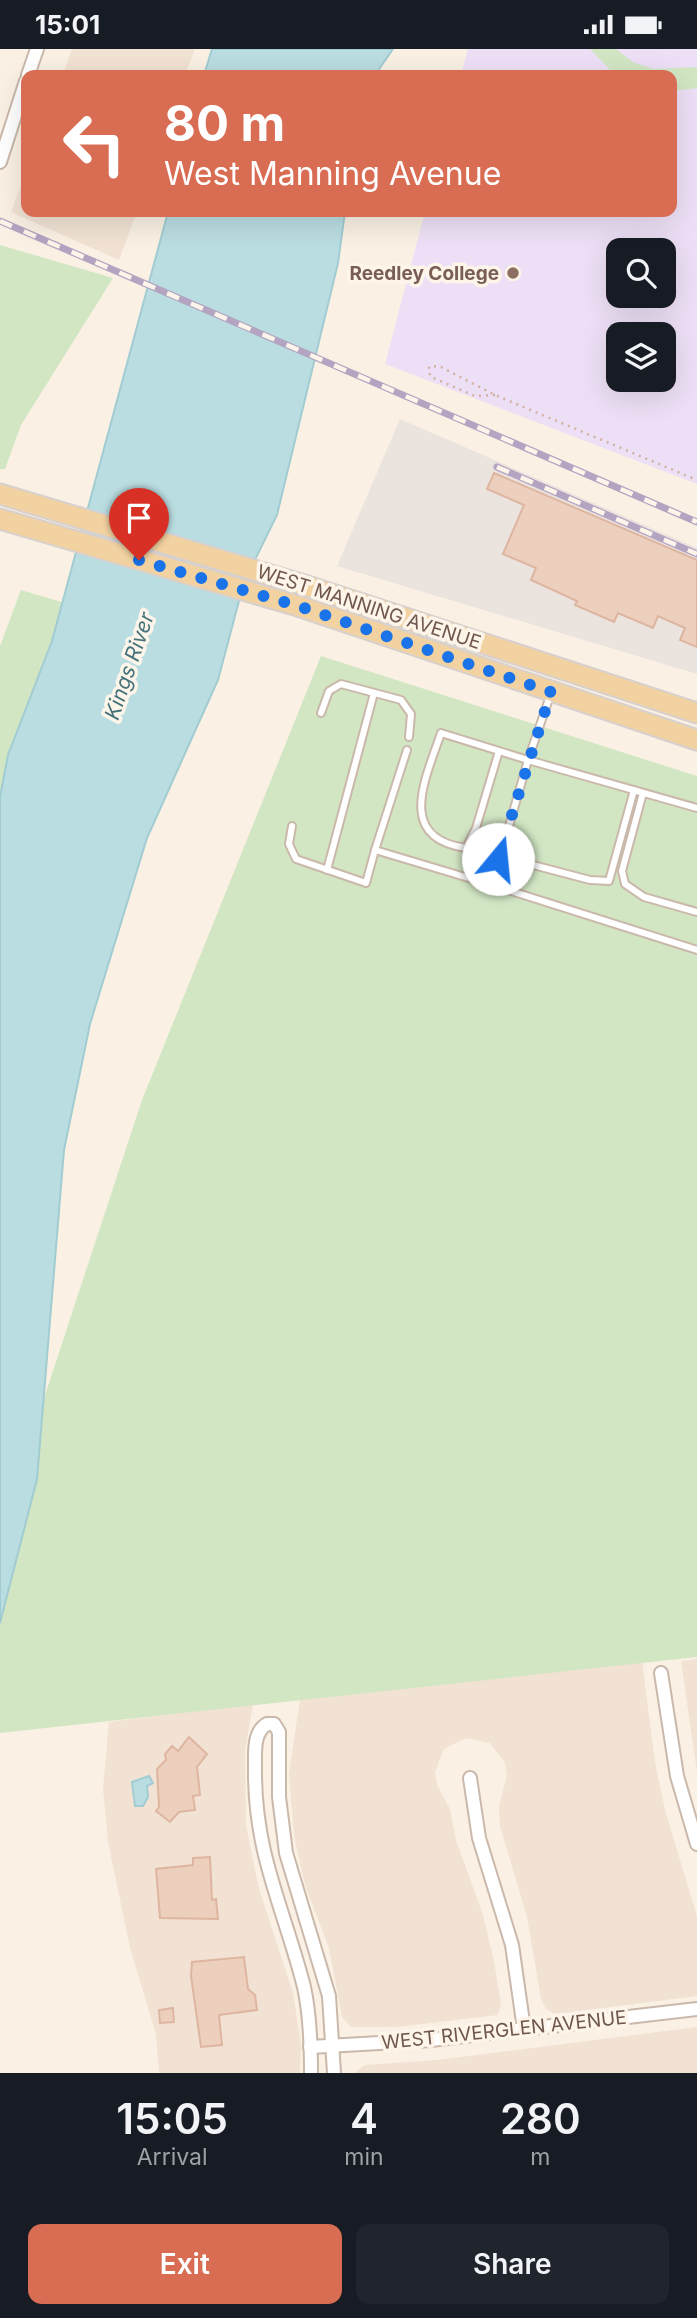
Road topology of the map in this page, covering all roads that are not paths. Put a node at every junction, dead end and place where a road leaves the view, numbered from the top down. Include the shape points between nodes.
1 (37, 49) edge
2 (30, 70) edge
3 (21, 97) edge
4 (0, 162) edge
5 (7, 496) edge
6 (3, 520) edge
7 (551, 692) junction
8 (374, 693) junction
9 (321, 713) dead end
10 (697, 713) edge
11 (410, 737) dead end
12 (697, 740) edge
13 (407, 750) dead end
14 (499, 751) junction
15 (528, 760) junction
16 (634, 790) junction
17 (643, 793) junction
18 (697, 808) edge
19 (292, 826) dead end
20 (375, 850) junction
21 (499, 856) junction
22 (327, 870) junction
23 (492, 885) junction
24 (697, 912) edge
25 (697, 950) edge
26 (662, 1673) dead end
27 (470, 1778) dead end
28 (697, 1844) edge
29 (697, 2009) edge
30 (524, 2029) junction
31 (334, 2046) junction
32 (310, 2047) junction
33 (311, 2073) edge
34 (334, 2073) edge

1 - 2 street
3 - 4 street
5 - 10 main road, WEST MANNING AVENUE via 304,585
6 - 7 main road, WEST MANNING AVENUE via 298,606
7 - 12 main road, WEST MANNING AVENUE
7 - 15 lane
8 - 9 lane via 341,684 329,691
8 - 11 lane via 401,700 411,714
8 - 22 lane
13 - 20 lane
14 - 14 lane via 466,848 447,845 429,834 419,799 441,733
14 - 15 lane
15 - 16 lane
15 - 21 lane
16 - 17 lane
16 - 21 lane via 609,881
17 - 18 lane
17 - 24 lane via 622,871 625,884 644,897
19 - 22 lane via 289,844 296,859
20 - 22 lane via 366,883
20 - 23 lane
21 - 23 lane
23 - 25 lane
26 - 28 street via 677,1776
27 - 30 street via 479,1838 512,1945
29 - 30 street, WEST RIVERGLEN AVENUE
30 - 31 street, WEST RIVERGLEN AVENUE
31 - 32 street, WEST RIVERGLEN AVENUE
31 - 32 street via 323,1968 286,1853 279,1797 279,1732 274,1724 267,1724 257,1737 255,1758 258,1824 268,1875 304,1990
31 - 34 street
32 - 33 street

